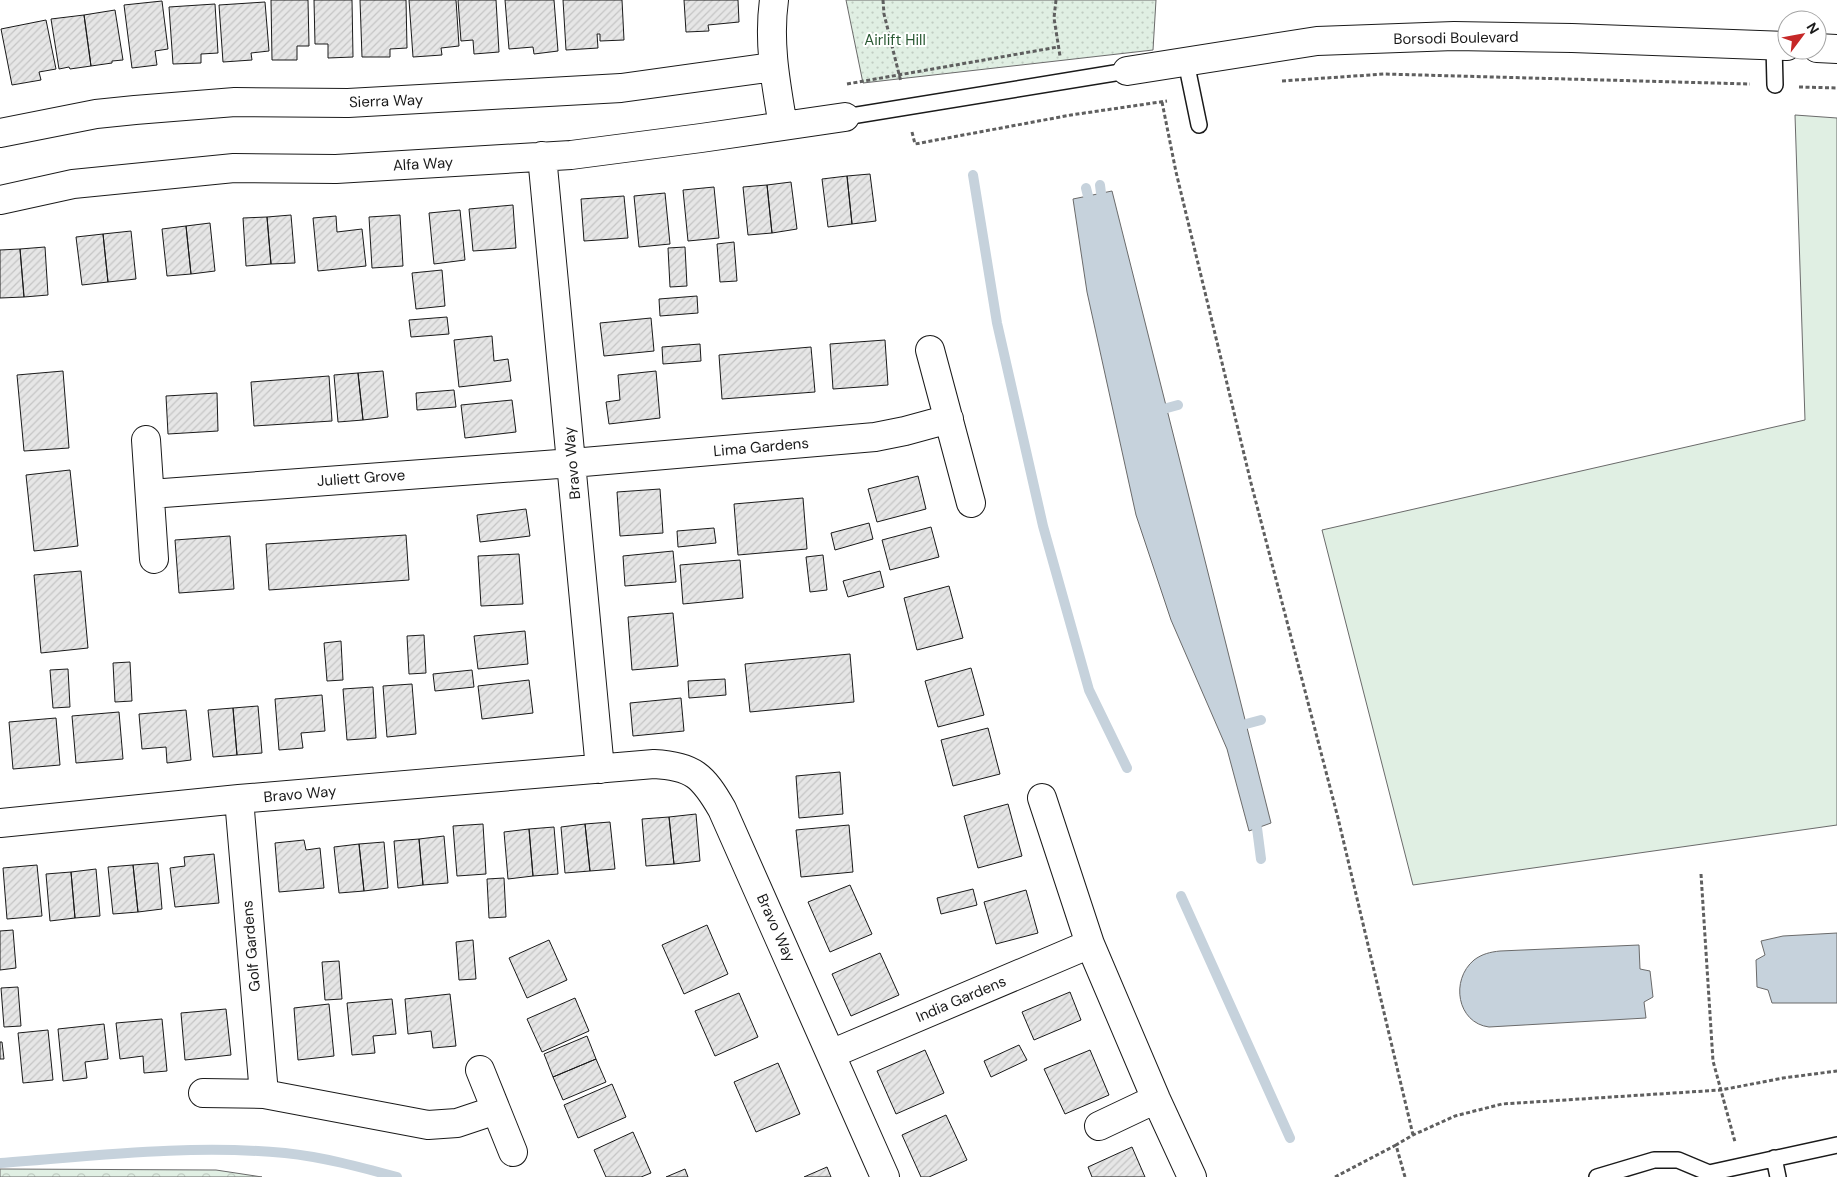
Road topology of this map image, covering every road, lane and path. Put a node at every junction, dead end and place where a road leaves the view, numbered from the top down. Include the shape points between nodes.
1 (774, 0) edge
2 (883, 0) edge
3 (1056, 0) edge
4 (1777, 46) edge
5 (1779, 60) edge
6 (1186, 62) junction
7 (773, 67) junction
8 (1127, 71) joint
9 (900, 76) junction
10 (1276, 82) dead end
11 (842, 84) dead end
12 (1749, 84) dead end
13 (1775, 85) dead end
14 (1795, 86) dead end
15 (1837, 88) edge
16 (1171, 101) dead end
17 (1162, 102) junction
18 (845, 116) joint
19 (1198, 125) dead end
20 (783, 126) junction
21 (0, 132) edge
22 (915, 144) dead end
23 (542, 156) junction
24 (0, 200) edge
25 (930, 350) dead end
26 (949, 419) junction
27 (146, 440) dead end
28 (572, 463) junction
29 (150, 494) junction
30 (971, 503) dead end
31 (154, 559) dead end
32 (600, 769) junction
33 (239, 798) junction
34 (1042, 798) dead end
35 (0, 823) edge
36 (1701, 874) dead end
37 (1090, 944) junction
38 (831, 1054) junction
39 (480, 1070) dead end
40 (1837, 1071) edge
41 (1721, 1090) junction
42 (203, 1093) dead end
43 (264, 1094) junction
44 (1156, 1099) junction
45 (496, 1110) junction
46 (1099, 1126) dead end
47 (1413, 1135) junction
48 (1396, 1145) junction
49 (1837, 1145) edge
50 (513, 1152) dead end
51 (1774, 1158) junction
52 (1741, 1166) junction
53 (1709, 1175) edge
54 (885, 1177) edge
55 (1192, 1177) edge
56 (1336, 1177) edge
57 (1405, 1177) edge
58 (1598, 1177) edge
59 (1778, 1177) edge

1 - 7 street
2 - 9 path
3 - 9 path via 1054,18 1058,47
4 - 6 street, Borsodi Boulevard via 1454,36 1316,41
5 - 13 lane
6 - 8 street, Borsodi Boulevard
6 - 19 lane
7 - 20 street
7 - 21 street, Sierra Way via 612,88 348,103 235,102 135,110
8 - 18 lane
9 - 11 path
10 - 12 path via 1384,74
14 - 15 path
16 - 17 path
17 - 22 path
17 - 47 path via 1249,474 1338,818
18 - 20 street, Alfa Way
20 - 23 street, Alfa Way via 571,155
23 - 24 street, Alfa Way via 336,169 234,168 73,184
23 - 28 street, Bravo Way
25 - 26 street
26 - 28 street, Lima Gardens via 875,437
26 - 30 street
27 - 29 street
28 - 29 street, Juliett Grove
28 - 32 street, Bravo Way
29 - 31 street
32 - 33 street, Bravo Way
32 - 38 street, Bravo Way via 668,765 684,768 706,783 730,824
33 - 35 street, Bravo Way
33 - 43 street, Golf Gardens
34 - 37 street
36 - 41 path via 1713,1061
37 - 38 street, India Gardens
37 - 44 street
38 - 54 street, Bravo Way
39 - 45 street
40 - 41 path
41 - 47 path via 1502,1104 1455,1116
41 - 52 path
42 - 43 street
43 - 45 street via 428,1125 457,1123
44 - 46 street
44 - 55 street
45 - 50 street
47 - 48 path
48 - 56 path
48 - 57 path
49 - 51 lane
51 - 52 lane
51 - 59 lane
52 - 53 lane
53 - 58 lane via 1678,1160 1654,1160

